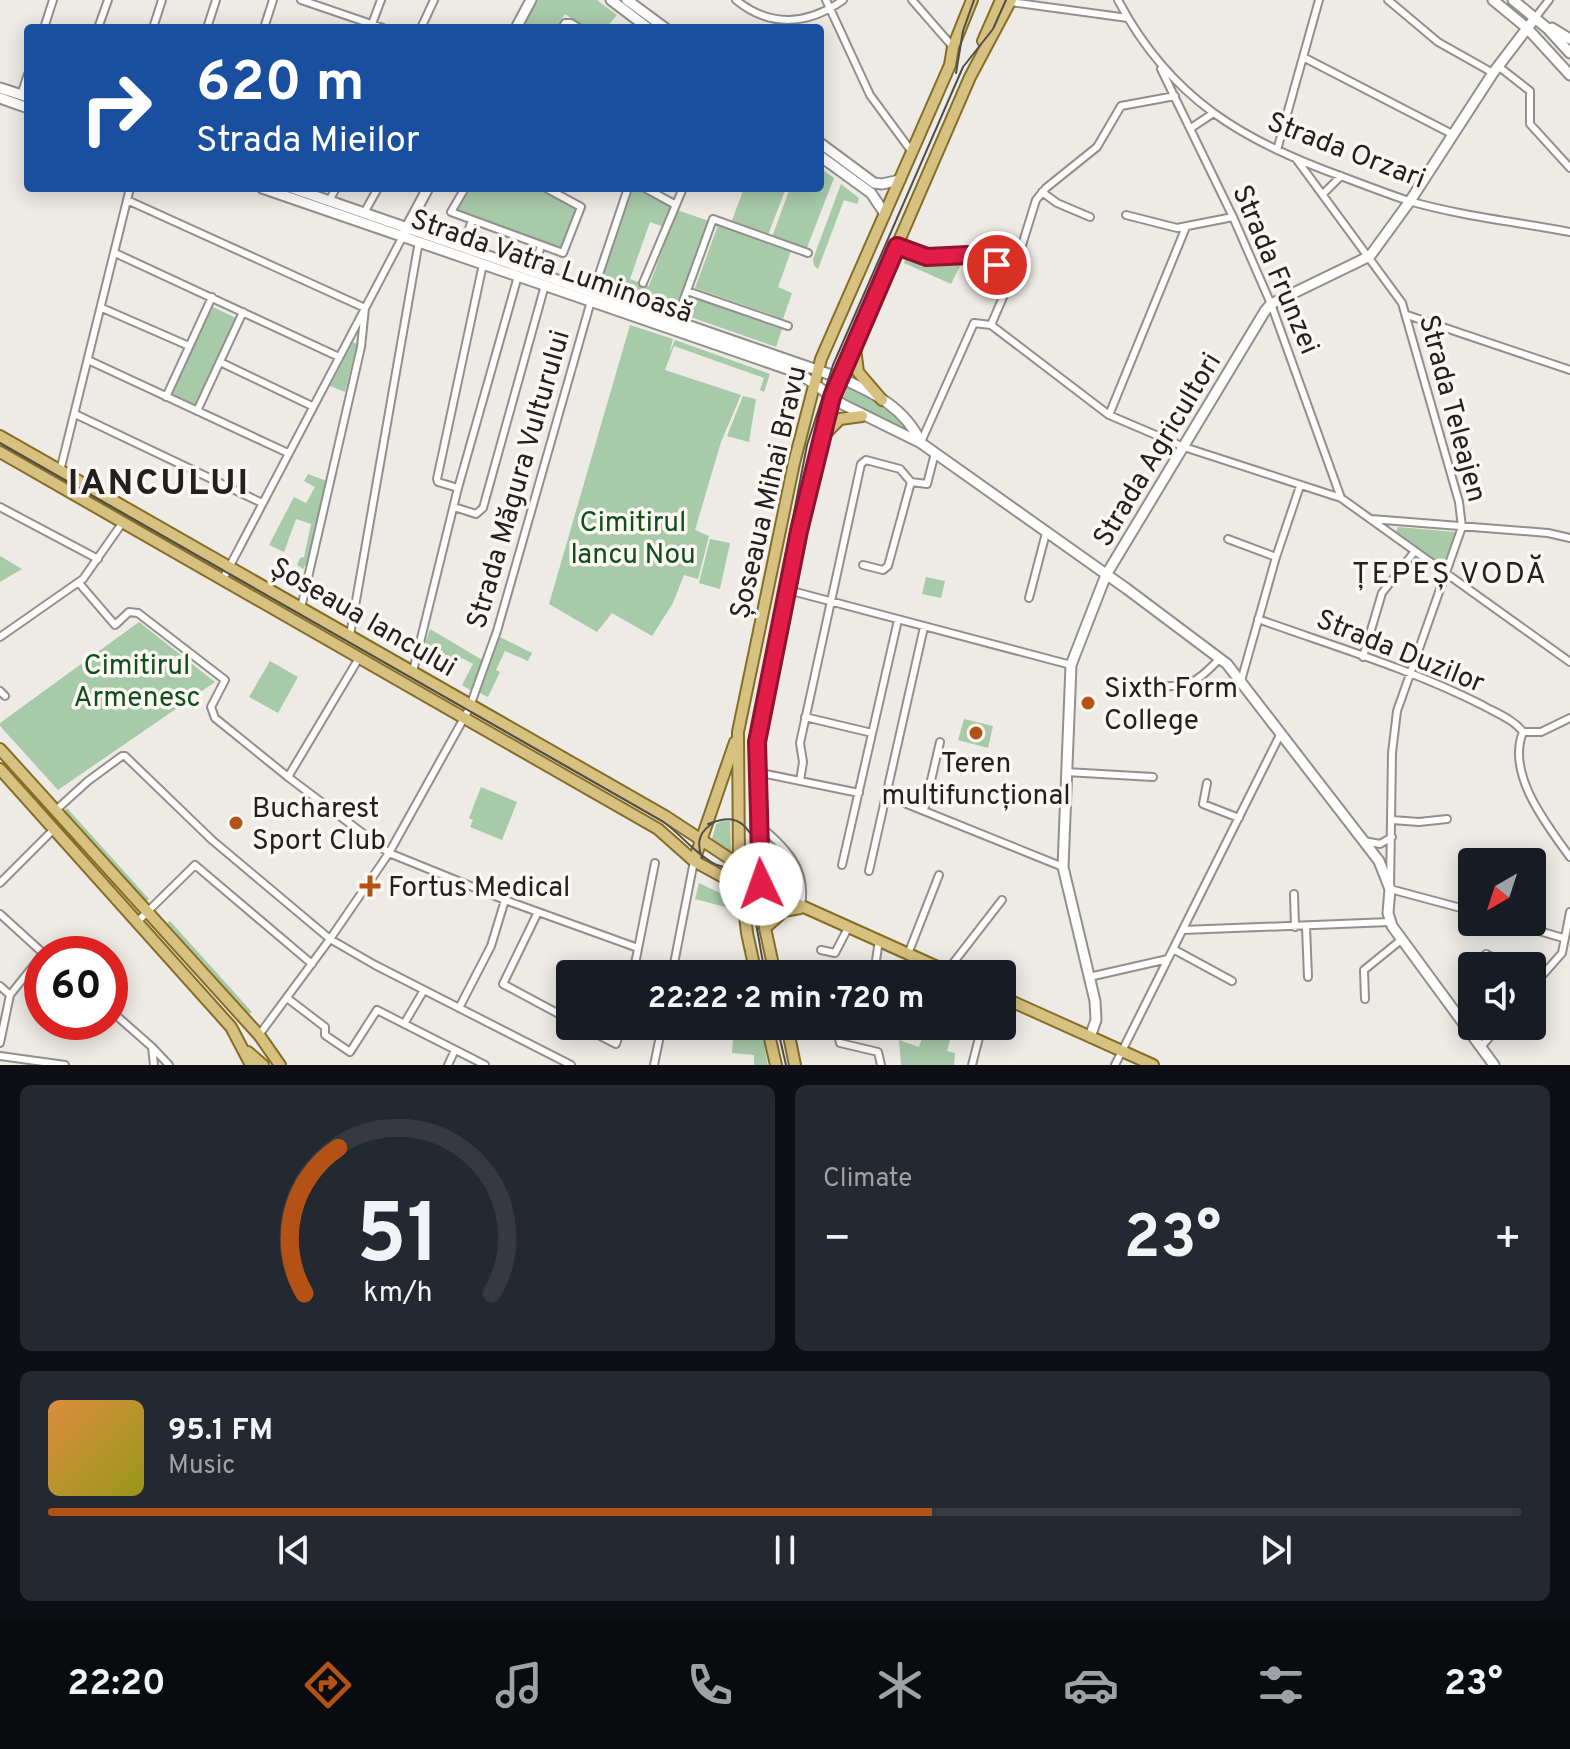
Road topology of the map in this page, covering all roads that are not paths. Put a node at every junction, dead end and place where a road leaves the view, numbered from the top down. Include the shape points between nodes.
1 (53, 0) edge
2 (108, 0) edge
3 (162, 0) edge
4 (216, 0) edge
5 (273, 0) edge
6 (301, 0) edge
7 (381, 0) edge
8 (434, 0) edge
9 (531, 0) edge
10 (611, 0) edge
11 (627, 0) edge
12 (736, 0) edge
13 (826, 0) edge
14 (843, 0) edge
15 (912, 0) edge
16 (972, 0) edge
17 (980, 0) edge
18 (1118, 0) edge
19 (1319, 0) edge
20 (1388, 0) edge
21 (1493, 0) edge
22 (1513, 0) edge
23 (1549, 0) edge
24 (1007, 1) edge
25 (324, 4) edge
26 (832, 8) junction
27 (1128, 18) junction
28 (1535, 18) junction
29 (47, 24) edge
30 (99, 24) edge
31 (154, 24) edge
32 (208, 24) edge
33 (265, 24) edge
34 (372, 24) joint
35 (423, 24) edge
36 (518, 24) edge
37 (643, 24) edge
38 (660, 24) edge
39 (774, 24) edge
40 (1527, 28) junction
41 (1570, 39) edge
42 (953, 47) junction
43 (1570, 53) edge
44 (1303, 57) junction
45 (1157, 62) junction
46 (950, 65) junction
47 (1496, 69) junction
48 (1570, 75) edge
49 (0, 88) edge
50 (24, 96) edge
51 (1175, 96) junction
52 (0, 98) edge
53 (24, 107) edge
54 (1212, 114) junction
55 (1191, 128) junction
56 (1452, 134) junction
57 (824, 146) edge
58 (1277, 150) junction
59 (912, 152) junction
60 (824, 159) edge
61 (1297, 160) junction
62 (1570, 168) edge
63 (1341, 176) junction
64 (900, 180) junction
65 (129, 192) edge
66 (275, 192) edge
67 (303, 192) edge
68 (334, 192) edge
69 (376, 192) edge
70 (426, 192) edge
71 (463, 192) edge
72 (553, 192) edge
73 (624, 192) edge
74 (652, 192) edge
75 (681, 192) edge
76 (1042, 192) junction
77 (1323, 194) junction
78 (127, 200) junction
79 (329, 201) junction
80 (1410, 201) junction
81 (676, 205) junction
82 (364, 213) junction
83 (885, 214) junction
84 (1126, 215) dead end
85 (1090, 217) dead end
86 (1233, 217) junction
87 (472, 220) junction
88 (1186, 227) junction
89 (405, 232) junction
90 (1570, 232) edge
91 (419, 241) junction
92 (541, 246) junction
93 (897, 246) junction
94 (463, 247) junction
95 (115, 253) junction
96 (808, 253) dead end
97 (1370, 256) junction
98 (483, 264) junction
99 (533, 271) junction
100 (1013, 274) junction
101 (518, 276) junction
102 (643, 283) dead end
103 (545, 285) junction
104 (687, 291) junction
105 (212, 297) junction
106 (592, 297) junction
107 (1271, 304) junction
108 (102, 308) junction
109 (365, 308) junction
110 (243, 312) junction
111 (1407, 315) junction
112 (676, 321) junction
113 (991, 325) junction
114 (788, 326) dead end
115 (855, 342) junction
116 (189, 346) junction
117 (339, 357) junction
118 (88, 360) junction
119 (220, 362) junction
120 (817, 369) junction
121 (1570, 370) edge
122 (835, 376) junction
123 (813, 382) junction
124 (828, 394) junction
125 (166, 397) junction
126 (882, 400) junction
127 (312, 406) junction
128 (197, 411) junction
129 (75, 414) junction
130 (1109, 415) junction
131 (862, 416) junction
132 (0, 436) edge
133 (820, 440) junction
134 (921, 443) junction
135 (1184, 447) junction
136 (0, 452) edge
137 (288, 453) junction
138 (935, 453) junction
139 (60, 471) junction
140 (911, 482) junction
141 (1300, 486) junction
142 (458, 488) junction
143 (1341, 498) junction
144 (262, 503) junction
145 (0, 507) edge
146 (454, 507) junction
147 (1371, 519) junction
148 (123, 522) junction
149 (1462, 527) junction
150 (1046, 533) junction
151 (1570, 538) edge
152 (1228, 539) dead end
153 (1415, 551) junction
154 (1276, 557) junction
155 (98, 559) junction
156 (863, 565) dead end
157 (229, 567) junction
158 (1445, 574) junction
159 (1106, 575) junction
160 (223, 579) junction
161 (79, 583) junction
162 (787, 590) junction
163 (1029, 598) dead end
164 (831, 602) junction
165 (301, 608) junction
166 (1258, 619) junction
167 (898, 620) junction
168 (924, 627) junction
169 (350, 635) junction
170 (0, 637) edge
171 (1363, 657) junction
172 (359, 658) junction
173 (1220, 658) junction
174 (1570, 662) edge
175 (1071, 665) junction
176 (413, 671) junction
177 (1409, 673) junction
178 (1241, 681) junction
179 (1156, 686) dead end
180 (471, 705) junction
181 (805, 717) junction
182 (465, 718) junction
183 (1570, 718) edge
184 (738, 732) junction
185 (1523, 732) junction
186 (872, 733) junction
187 (1281, 733) junction
188 (940, 742) dead end
189 (0, 749) edge
190 (0, 769) edge
191 (756, 772) junction
192 (1066, 772) junction
193 (288, 777) junction
194 (1153, 777) dead end
195 (800, 781) junction
196 (1207, 783) dead end
197 (859, 793) junction
198 (887, 796) junction
199 (56, 810) junction
200 (924, 810) junction
201 (1239, 818) junction
202 (1447, 819) dead end
203 (1392, 820) junction
204 (757, 823) junction
205 (708, 824) junction
206 (54, 828) junction
207 (684, 830) junction
208 (1392, 837) junction
209 (1364, 841) junction
210 (700, 842) junction
211 (389, 853) junction
212 (1570, 857) edge
213 (694, 861) junction
214 (655, 863) dead end
215 (739, 865) junction
216 (842, 865) dead end
217 (1063, 867) junction
218 (869, 871) dead end
219 (939, 875) dead end
220 (760, 879) junction
221 (0, 883) edge
222 (741, 885) junction
223 (1390, 889) junction
224 (761, 893) junction
225 (1294, 894) dead end
226 (505, 900) junction
227 (1002, 900) dead end
228 (803, 906) junction
229 (1458, 907) edge
230 (148, 912) junction
231 (538, 912) junction
232 (1570, 912) edge
233 (0, 914) edge
234 (138, 921) junction
235 (1390, 922) junction
236 (849, 926) junction
237 (1295, 927) junction
238 (1306, 927) junction
239 (765, 928) junction
240 (1183, 930) junction
241 (1546, 933) edge
242 (24, 936) edge
243 (1563, 938) junction
244 (330, 939) junction
245 (879, 940) junction
246 (1401, 940) junction
247 (638, 948) junction
248 (1173, 949) junction
249 (821, 950) dead end
250 (1562, 953) junction
251 (908, 954) junction
252 (1570, 956) edge
253 (1169, 959) junction
254 (636, 960) edge
255 (675, 960) edge
256 (754, 960) edge
257 (772, 960) edge
258 (876, 960) edge
259 (921, 960) edge
260 (959, 960) edge
261 (312, 964) junction
262 (1546, 970) edge
263 (1089, 977) junction
264 (1308, 977) dead end
265 (24, 978) edge
266 (1232, 981) dead end
267 (0, 986) edge
268 (424, 990) junction
269 (10, 995) junction
270 (287, 998) junction
271 (1365, 999) dead end
272 (1016, 1003) edge
273 (3, 1004) edge
274 (459, 1008) junction
275 (556, 1012) edge
276 (404, 1024) junction
277 (128, 1026) edge
278 (259, 1035) junction
279 (1090, 1037) junction
280 (659, 1040) edge
281 (770, 1040) edge
282 (790, 1040) edge
283 (840, 1040) edge
284 (978, 1040) edge
285 (1487, 1040) edge
286 (239, 1041) junction
287 (0, 1043) edge
288 (152, 1047) junction
289 (1481, 1047) junction
290 (271, 1049) junction
291 (455, 1050) junction
292 (1122, 1051) junction
293 (0, 1056) edge
294 (556, 1062) edge
295 (65, 1065) edge
296 (154, 1065) edge
297 (169, 1065) edge
298 (251, 1065) edge
299 (263, 1065) edge
300 (280, 1065) edge
301 (290, 1065) edge
302 (448, 1065) edge
303 (485, 1065) edge
304 (571, 1065) edge
305 (654, 1065) edge
306 (776, 1065) edge
307 (795, 1065) edge
308 (881, 1065) edge
309 (972, 1065) edge
310 (1115, 1065) edge
311 (1153, 1065) edge
312 (1494, 1065) edge

1 - 29 street
2 - 30 street
3 - 31 street
4 - 32 street
5 - 33 street
6 - 25 street
7 - 34 street
8 - 35 street
9 - 36 street
10 - 37 street
11 - 38 street
12 - 39 street
13 - 26 street
14 - 26 street
15 - 42 street
16 - 42 main road, Șoseaua Mihai Bravu
17 - 46 main road
18 - 27 street, Strada Orzari
19 - 44 street
20 - 47 street via 1438,42
21 - 40 street
22 - 28 street
23 - 28 street
24 - 27 street
24 - 93 main road, Șoseaua Mihai Bravu
25 - 34 street
26 - 39 street
26 - 59 street via 870,95
27 - 45 street, Strada Orzari
28 - 40 street
28 - 41 street
28 - 43 street
40 - 47 street
40 - 48 street
42 - 46 main road, Șoseaua Mihai Bravu
44 - 56 street
44 - 58 street
45 - 51 street, Strada Frunzei
45 - 54 street, Strada Orzari
46 - 59 main road, Șoseaua Mihai Bravu
47 - 56 street
47 - 62 street via 1530,91 1530,124
49 - 50 street
51 - 55 street, Strada Frunzei
51 - 76 street via 1121,106 1094,150
52 - 53 street
54 - 55 street
54 - 58 street, Strada Orzari
55 - 86 street, Strada Frunzei
56 - 80 street
57 - 64 street via 874,183
58 - 61 street, Strada Orzari
59 - 64 main road, Șoseaua Mihai Bravu
60 - 83 street via 871,193
61 - 63 street, Strada Orzari
61 - 77 street, Strada Teleajen
63 - 77 street
63 - 80 street, Strada Orzari
64 - 83 main road, Șoseaua Mihai Bravu
65 - 78 street
66 - 89 street, Strada Vatra Luminoasă
67 - 79 street, Strada Vatra Luminoasă
68 - 79 street
69 - 82 street
70 - 89 street
71 - 87 street via 451,212
72 - 92 street via 581,207 563,253
73 - 106 street, Strada Măgura Vulturului
74 - 81 street
75 - 81 street
76 - 85 street
76 - 100 street
77 - 97 street, Strada Teleajen
78 - 95 street
78 - 109 street
79 - 82 street, Strada Vatra Luminoasă
80 - 90 street, Strada Orzari
80 - 97 street
81 - 102 street
82 - 89 street, Strada Vatra Luminoasă
83 - 120 main road, Șoseaua Mihai Bravu
84 - 88 street
86 - 88 street
86 - 107 street, Strada Frunzei
87 - 92 street
87 - 94 street
88 - 130 street
89 - 91 street, Strada Vatra Luminoasă
89 - 94 street, Strada Vatra Luminoasă
89 - 109 street
91 - 98 street, Strada Vatra Luminoasă
91 - 169 street
92 - 99 street
93 - 100 street via 927,257 974,256
93 - 115 main road, Șoseaua Mihai Bravu
94 - 99 street, Strada Vatra Luminoasă
95 - 105 street
95 - 108 street
96 - 104 street via 713,219
97 - 107 street
97 - 111 street, Strada Teleajen
98 - 101 street, Strada Vatra Luminoasă
98 - 142 street via 437,479
99 - 106 street, Strada Vatra Luminoasă
100 - 113 street
101 - 103 street, Strada Vatra Luminoasă
101 - 142 street
103 - 106 street, Strada Vatra Luminoasă
103 - 146 street via 483,508 476,514
104 - 112 street
104 - 114 street
105 - 110 street
105 - 116 street
106 - 112 street, Strada Vatra Luminoasă
106 - 123 street, Strada Vatra Luminoasă
106 - 180 street, Strada Măgura Vulturului
107 - 135 street, Strada Agricultori
107 - 143 street, Strada Frunzei
108 - 116 street
108 - 118 street
109 - 117 street
109 - 165 street via 361,347
110 - 117 street
110 - 119 street
111 - 121 street
111 - 149 street, Strada Teleajen
112 - 120 street, Strada Vatra Luminoasă
113 - 130 street
113 - 134 street via 974,323
115 - 122 main road, Șoseaua Mihai Bravu
115 - 126 main road via 858,372
116 - 125 street
117 - 127 street
118 - 125 street
118 - 129 street
119 - 127 street
119 - 128 street
120 - 122 street, Strada Vatra Luminoasă
120 - 123 main road, Șoseaua Mihai Bravu
122 - 124 main road, Șoseaua Mihai Bravu
122 - 126 street, Strada Vatra Luminoasă
123 - 124 street, Strada Vatra Luminoasă
123 - 184 main road, Șoseaua Mihai Bravu
124 - 131 street, Strada Vatra Luminoasă
124 - 133 main road, Șoseaua Mihai Bravu
125 - 128 street
126 - 134 street, Strada Vatra Luminoasă via 906,417
127 - 137 street
128 - 137 street
129 - 139 street
129 - 144 street
130 - 135 street
131 - 133 main road via 836,422
131 - 134 street, Strada Vatra Luminoasă
132 - 139 main road, Șoseaua Iancului
133 - 162 main road, Șoseaua Mihai Bravu
134 - 138 street
135 - 141 street
135 - 159 street, Strada Agricultori
136 - 148 main road, Șoseaua Iancului
137 - 144 street
138 - 140 street via 928,483
138 - 150 street
139 - 157 main road, Șoseaua Iancului
140 - 156 street via 888,566 883,570
140 - 164 street via 900,469 863,461
141 - 143 street
141 - 154 street
142 - 146 street
143 - 147 street
144 - 157 street
145 - 155 street
146 - 176 street
147 - 149 street
147 - 153 street
148 - 155 street
148 - 160 main road, Șoseaua Iancului
149 - 151 street
149 - 158 street, Strada Teleajen
150 - 159 street
150 - 163 street
152 - 154 street
153 - 158 street
153 - 171 street via 1382,593
154 - 166 street
155 - 161 street
157 - 160 street
157 - 165 main road, Șoseaua Iancului
158 - 174 street
158 - 177 street, Strada Teleajen
159 - 173 street
159 - 175 street, Strada Agricultori
160 - 172 main road, Șoseaua Iancului
161 - 170 street
161 - 193 street via 115,625 129,612 138,613 225,680 211,707 213,715
162 - 164 street
162 - 191 main road, Șoseaua Mihai Bravu via 760,720
164 - 167 street
164 - 181 street
165 - 169 main road, Șoseaua Iancului
166 - 171 street, Strada Duzilor
166 - 178 street
167 - 168 street
167 - 186 street
168 - 175 street
168 - 198 street
169 - 176 main road, Șoseaua Iancului
171 - 177 street, Strada Duzilor
172 - 182 main road, Șoseaua Iancului
172 - 193 street
173 - 178 street
173 - 179 street via 1196,682
175 - 192 street, Strada Agricultori
176 - 180 main road, Șoseaua Iancului
177 - 185 street, Strada Duzilor via 1498,713
177 - 203 street, Strada Teleajen via 1393,740
178 - 187 street
180 - 182 street, Strada Măgura Vulturului
180 - 207 main road, Șoseaua Iancului
181 - 186 street
181 - 195 street
182 - 211 street, Strada Măgura Vulturului
182 - 213 main road, Șoseaua Iancului via 658,829
183 - 185 street via 1541,732
184 - 205 main road
184 - 215 main road, Șoseaua Mihai Bravu
185 - 212 street via 1521,758 1530,798
186 - 197 street
187 - 201 street
187 - 209 street
188 - 200 street
189 - 199 main road
190 - 206 main road
191 - 195 street
191 - 204 main road, Șoseaua Mihai Bravu
192 - 194 street
192 - 217 street, Strada Agricultori
193 - 211 street
195 - 197 street
196 - 201 street via 1203,804
197 - 216 street
198 - 200 street
198 - 218 street
199 - 230 main road
199 - 244 street via 122,756
200 - 217 street
201 - 240 street
202 - 203 street
203 - 208 street, Strada Teleajen
204 - 220 main road, Șoseaua Mihai Bravu
204 - 228 street via 794,860 802,878
205 - 207 main road
205 - 210 main road
206 - 221 street
206 - 234 main road
207 - 210 main road, Șoseaua Iancului
208 - 209 street via 1380,844
208 - 223 street, Strada Teleajen
209 - 223 street
210 - 213 main road
210 - 215 main road, Șoseaua Iancului
211 - 226 street
211 - 244 street, Strada Măgura Vulturului
213 - 222 main road, Șoseaua Iancului
213 - 255 street
214 - 247 street
215 - 220 main road, Șoseaua Iancului
215 - 222 main road, Șoseaua Mihai Bravu
217 - 263 street, Strada Agricultori
219 - 251 street
220 - 224 main road, Șoseaua Mihai Bravu
220 - 228 main road, Șoseaua Iancului
222 - 224 main road, Șoseaua Iancului
222 - 256 main road, Șoseaua Mihai Bravu
223 - 229 street
223 - 235 street
224 - 228 main road, Șoseaua Iancului
224 - 239 main road, Șoseaua Mihai Bravu
225 - 237 street
226 - 231 street
226 - 274 street via 485,959
227 - 260 street
228 - 236 main road
228 - 239 main road via 787,909
230 - 234 street
230 - 261 street via 195,865
230 - 278 main road
231 - 247 street
231 - 275 street via 503,984
232 - 243 street
233 - 242 street
234 - 286 main road
235 - 238 street
235 - 246 street
236 - 245 main road
236 - 249 street via 837,951
237 - 238 street
237 - 240 street
238 - 264 street
239 - 257 main road, Șoseaua Mihai Bravu
240 - 248 street
241 - 243 street
243 - 250 street
244 - 261 street, Strada Măgura Vulturului
244 - 268 street
245 - 251 main road
245 - 258 street
246 - 271 street via 1364,970
246 - 289 street
247 - 254 street
248 - 253 street
248 - 266 street
250 - 252 street
250 - 262 street
251 - 259 main road
253 - 263 street
253 - 292 street
261 - 270 street, Strada Măgura Vulturului
263 - 279 street, Strada Agricultori via 1096,1011
265 - 269 street
267 - 269 street
268 - 274 street
268 - 276 street
269 - 273 street
270 - 276 street via 350,1052 377,1010
270 - 278 street, Strada Măgura Vulturului
272 - 279 main road
273 - 287 street
274 - 294 street
276 - 291 street
277 - 288 street
278 - 290 main road
279 - 292 main road
280 - 305 street
281 - 306 main road
282 - 307 main road
283 - 308 street via 878,1052
284 - 309 street
285 - 289 street
286 - 298 main road
286 - 299 main road
288 - 296 street
288 - 297 street
289 - 312 street
290 - 300 main road
290 - 301 main road
291 - 302 street
291 - 303 street
292 - 310 street
292 - 311 main road
293 - 295 street
294 - 304 street

